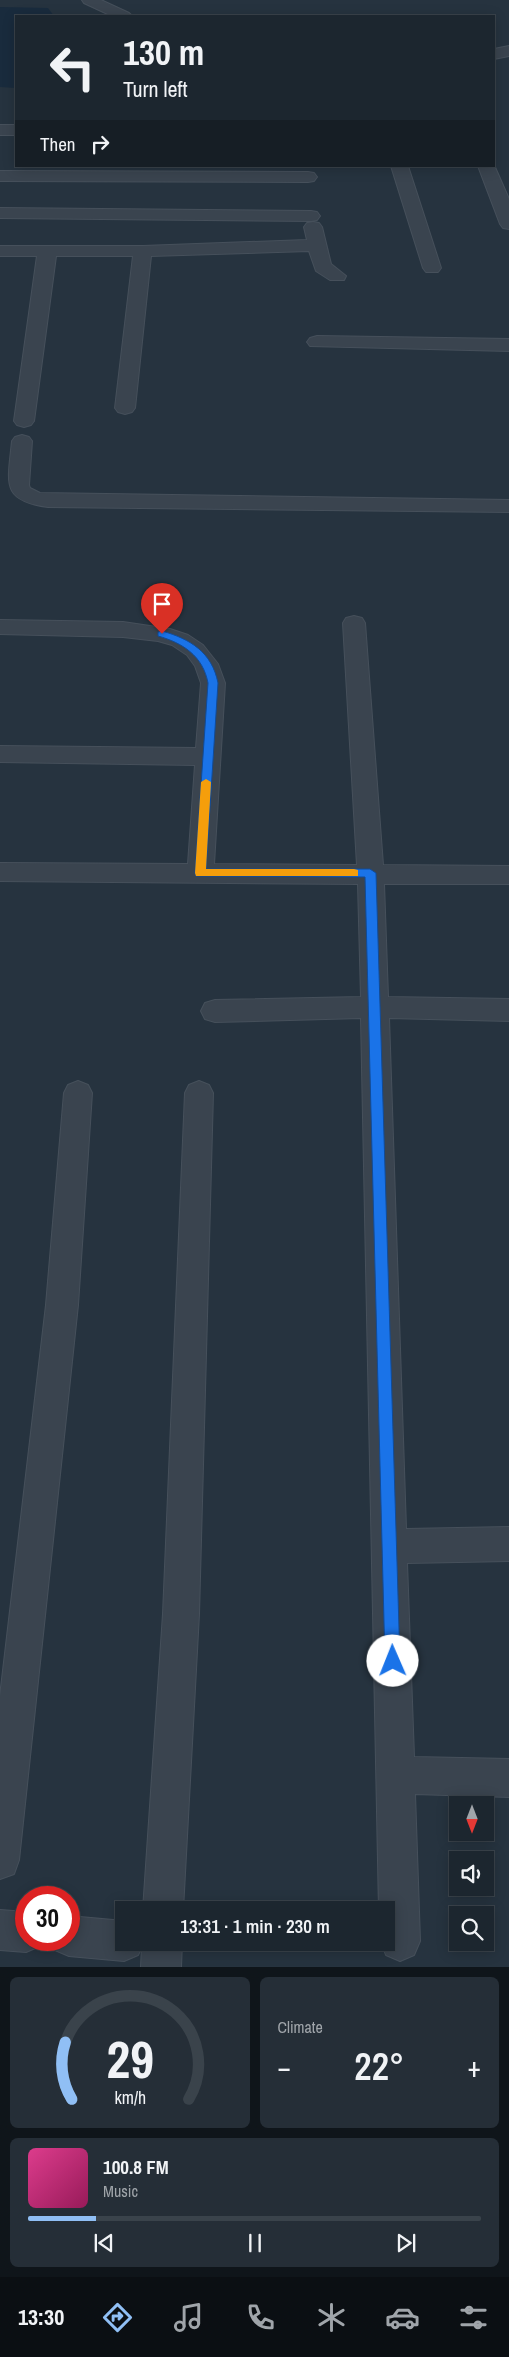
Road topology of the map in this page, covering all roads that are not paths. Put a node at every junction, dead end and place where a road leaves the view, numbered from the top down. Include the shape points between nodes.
1 (89, 0) edge
2 (122, 15) edge
3 (509, 51) edge
4 (495, 54) edge
5 (0, 130) edge
6 (15, 130) edge
7 (399, 167) edge
8 (486, 167) edge
9 (0, 176) edge
10 (309, 190) edge
11 (0, 213) edge
12 (509, 224) edge
13 (316, 245) junction
14 (0, 251) edge
15 (47, 251) junction
16 (142, 251) junction
17 (432, 268) dead end
18 (337, 276) dead end
19 (317, 342) dead end
20 (509, 345) edge
21 (125, 408) dead end
22 (509, 506) edge
23 (354, 623) dead end
24 (0, 627) edge
25 (0, 754) edge
26 (208, 758) junction
27 (0, 872) edge
28 (200, 873) junction
29 (370, 873) junction
30 (509, 875) edge
31 (375, 1007) junction
32 (509, 1010) edge
33 (215, 1011) dead end
34 (78, 1093) dead end
35 (199, 1094) dead end
36 (509, 1544) edge
37 (391, 1546) junction
38 (395, 1775) junction
39 (509, 1778) edge
40 (0, 1860) edge
41 (161, 1901) edge
42 (0, 1930) edge
43 (15, 1931) edge
44 (80, 1937) edge
45 (115, 1940) edge
46 (400, 1941) dead end

1 - 2 street
3 - 4 street
5 - 6 street
7 - 17 street
8 - 12 street
9 - 10 street
10 - 11 street
10 - 13 street
13 - 16 street
13 - 18 street via 322,267
14 - 15 street
15 - 16 street
15 - 22 street via 23,431 18,484 21,492 48,502
16 - 21 street
19 - 20 street
23 - 29 street
24 - 26 street via 147,630 176,638 192,647 210,668 213,683
25 - 26 street
26 - 28 street
27 - 28 street
28 - 29 street
29 - 30 street
29 - 31 street
31 - 32 street
31 - 33 street
31 - 37 street
34 - 40 street via 62,1305
35 - 41 street via 181,1614
36 - 37 street
37 - 38 street
38 - 39 street
38 - 46 street
42 - 43 street
44 - 45 street

